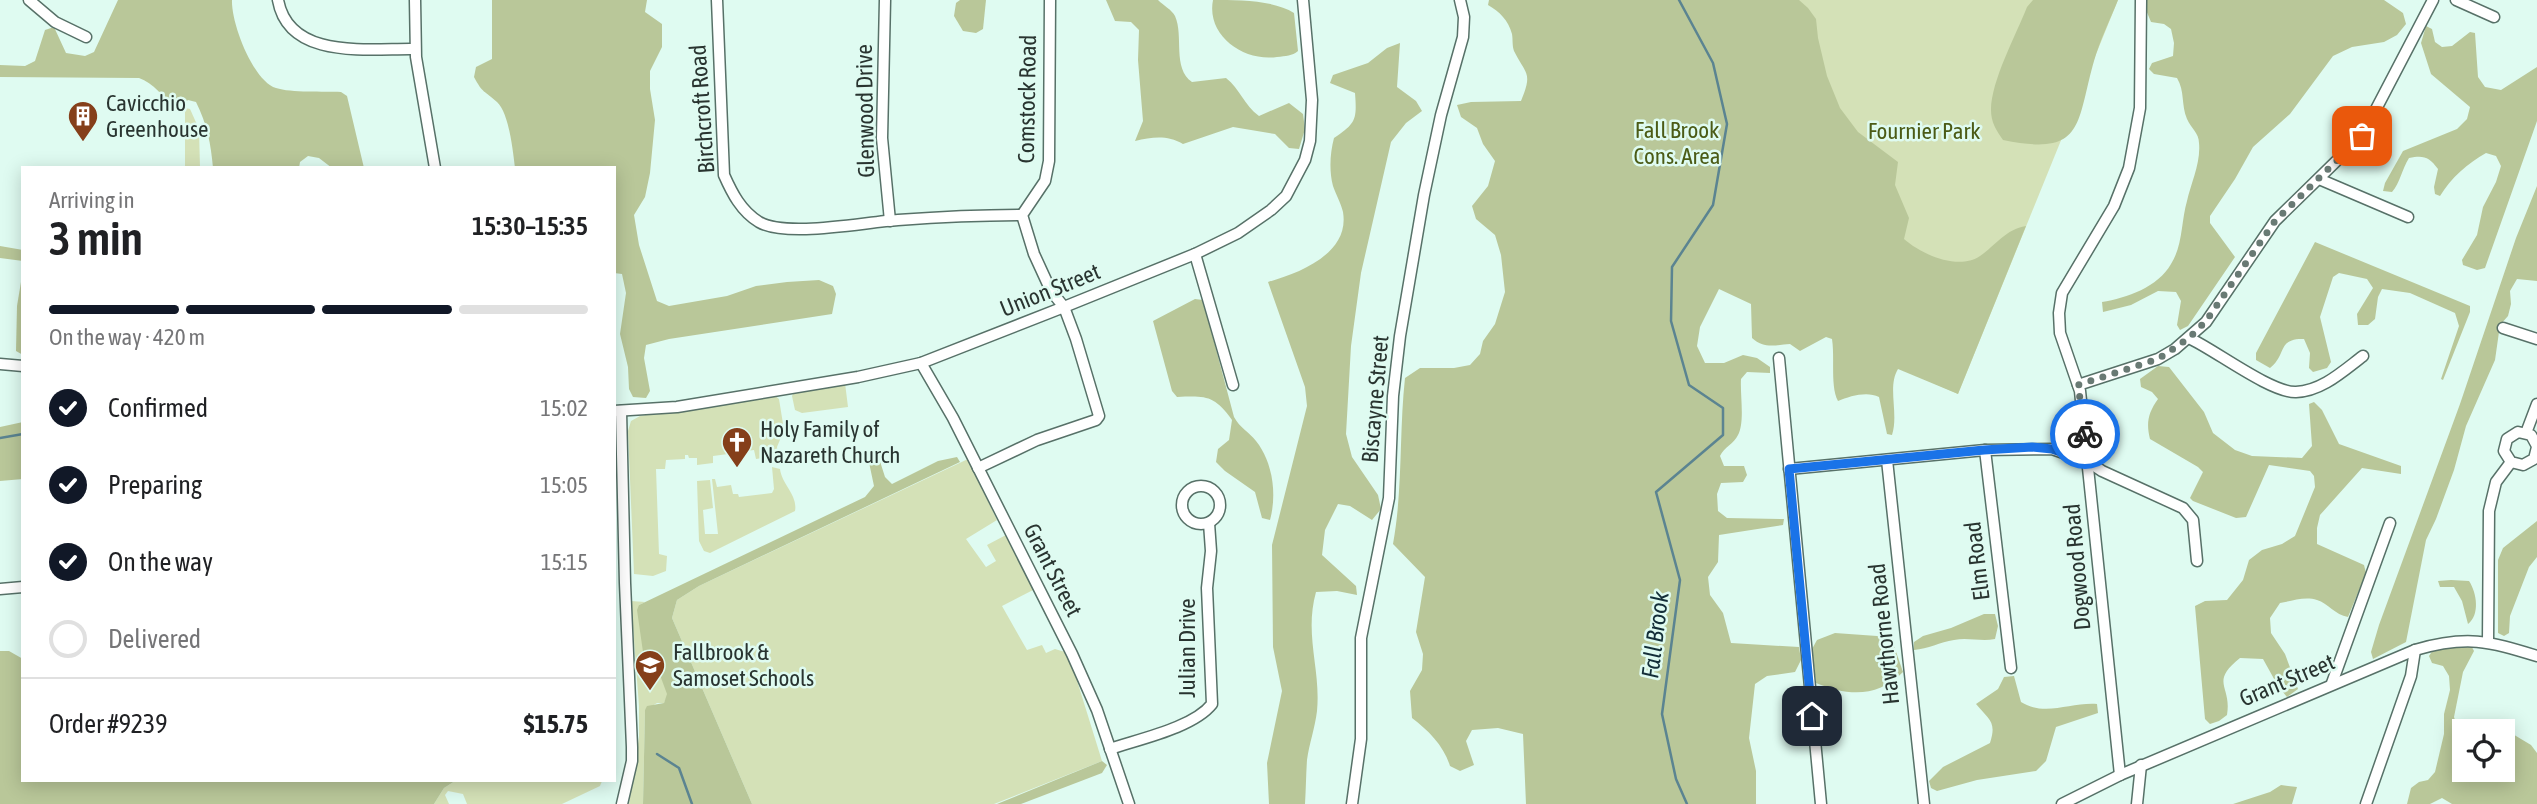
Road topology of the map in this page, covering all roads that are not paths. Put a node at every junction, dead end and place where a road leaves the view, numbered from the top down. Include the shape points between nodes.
1 (29, 0) edge
2 (278, 0) edge
3 (415, 0) edge
4 (717, 0) edge
5 (885, 0) edge
6 (1050, 0) edge
7 (1303, 0) edge
8 (1460, 0) edge
9 (2141, 0) edge
10 (2433, 0) edge
11 (2456, 0) edge
12 (2494, 18) dead end
13 (86, 37) dead end
14 (415, 49) junction
15 (435, 166) edge
16 (2319, 179) junction
17 (1022, 215) junction
18 (2409, 217) dead end
19 (890, 221) junction
20 (1195, 254) junction
21 (1064, 307) junction
22 (2503, 328) dead end
23 (2189, 338) junction
24 (2537, 339) edge
25 (2363, 356) dead end
26 (1779, 358) dead end
27 (921, 363) junction
28 (0, 364) edge
29 (21, 366) edge
30 (1233, 385) dead end
31 (2078, 385) junction
32 (2536, 408) edge
33 (617, 411) edge
34 (2526, 433) junction
35 (2537, 447) edge
36 (1984, 450) junction
37 (1887, 460) junction
38 (2087, 461) junction
39 (2511, 462) junction
40 (978, 468) junction
41 (1789, 469) junction
42 (1209, 523) dead end
43 (2390, 523) dead end
44 (2197, 561) dead end
45 (21, 587) edge
46 (0, 589) edge
47 (2488, 641) junction
48 (2416, 650) junction
49 (2537, 656) edge
50 (2011, 668) dead end
51 (2332, 683) junction
52 (1110, 749) junction
53 (2141, 765) junction
54 (2120, 775) junction
55 (622, 804) edge
56 (1129, 804) edge
57 (1352, 804) edge
58 (1821, 804) edge
59 (1924, 804) edge
60 (2062, 804) edge
61 (2137, 804) edge
62 (2366, 804) edge

1 - 13 street via 55,22
2 - 14 street via 291,27 326,47
3 - 14 street
4 - 19 street, Birchcroft Road via 724,175 744,210 779,229
5 - 19 street, Glenwood Drive via 882,138
6 - 17 street, Comstock Road via 1049,161 1045,181
7 - 20 street, Union Street via 1312,100 1305,160 1286,196 1271,210
8 - 57 street, Biscayne Street via 1463,37 1424,195 1400,336 1389,498 1361,638 1361,739
9 - 31 street, Dogwood Road via 2140,108 2129,167 2114,206 2062,293 2060,333
10 - 16 street via 2362,136
11 - 12 street
14 - 15 street
16 - 18 street
16 - 23 street via 2275,221 2206,321
17 - 19 street
17 - 21 street via 1051,291
20 - 21 street, Union Street
20 - 30 street
21 - 27 street, Union Street
21 - 40 street via 1098,419 1037,440
22 - 24 street
23 - 25 street via 2275,387 2295,392 2333,379
23 - 31 street via 2158,359
26 - 41 street
27 - 33 street, Union Street via 677,407
27 - 40 street, Grant Street
28 - 29 street
31 - 38 street, Dogwood Road
32 - 34 street
33 - 55 street via 632,747
34 - 35 street
34 - 39 street via 2507,439 2504,451
35 - 39 street via 2529,463
36 - 37 street
36 - 38 street via 2052,449
36 - 50 street, Elm Road
37 - 41 street
37 - 59 street, Hawthorne Road
38 - 44 street via 2183,508 2193,520
38 - 54 street, Dogwood Road
39 - 47 street via 2496,482 2489,512
40 - 52 street, Grant Street via 1072,654
41 - 58 street
42 - 52 street, Julian Drive via 1212,704 1204,714
43 - 51 street
45 - 46 street
47 - 48 street, Grant Street via 2438,643
47 - 49 street, Grant Street
48 - 51 street, Grant Street
48 - 62 street via 2411,677
51 - 53 street, Grant Street
52 - 56 street, Grant Street
53 - 54 street, Grant Street
53 - 61 street
54 - 60 street, Grant Street

